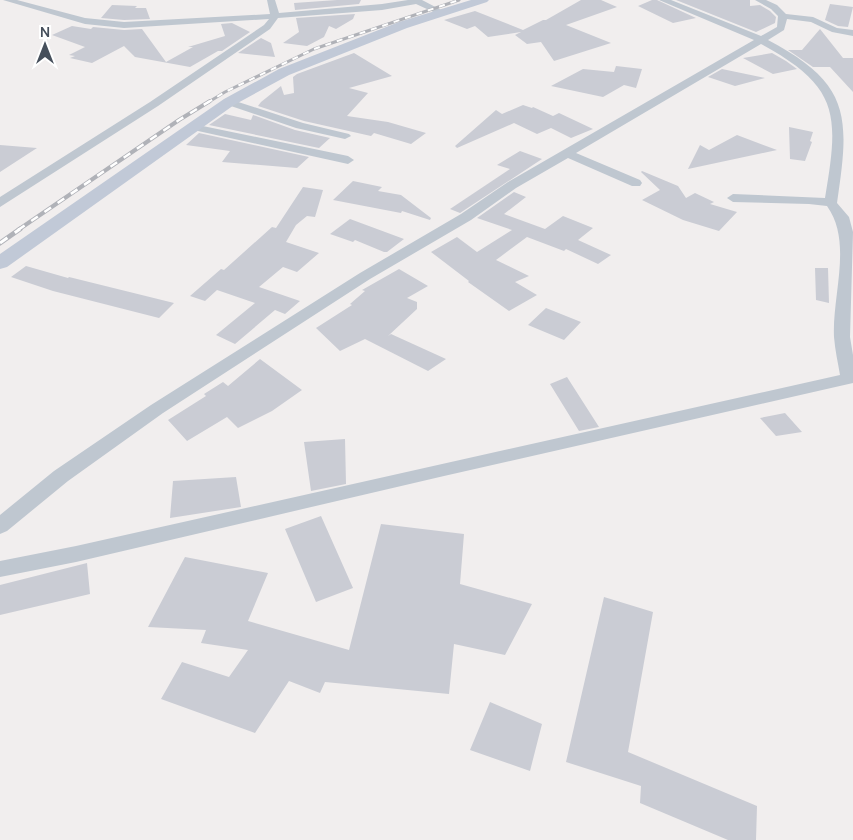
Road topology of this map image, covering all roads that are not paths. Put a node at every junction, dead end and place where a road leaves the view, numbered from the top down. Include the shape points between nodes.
1 (7, 0) edge
2 (271, 0) edge
3 (483, 0) edge
4 (663, 0) edge
5 (760, 0) edge
6 (443, 13) junction
7 (276, 16) junction
8 (783, 16) junction
9 (853, 33) edge
10 (762, 40) junction
11 (229, 102) junction
12 (193, 127) junction
13 (345, 136) dead end
14 (569, 154) junction
15 (348, 160) dead end
16 (636, 183) dead end
17 (733, 198) dead end
18 (0, 203) edge
19 (831, 203) junction
20 (0, 263) edge
21 (851, 379) edge
22 (0, 526) edge
23 (0, 569) edge

1 - 7 street via 107,24
2 - 7 street
3 - 6 street
4 - 10 street
5 - 8 street
6 - 7 street via 417,1
6 - 11 street via 284,72
7 - 18 street via 267,27 154,104
8 - 9 street via 813,20 835,30
8 - 10 street via 781,28
10 - 14 street via 703,71 681,88
10 - 19 street via 789,55 825,84 834,102 839,123
11 - 12 street
11 - 13 street via 300,126
12 - 15 street
12 - 20 street
14 - 16 street
14 - 22 street via 512,185 466,217 365,276 157,409 61,476
17 - 19 street
19 - 21 street via 842,217 848,238 842,336
21 - 23 street

